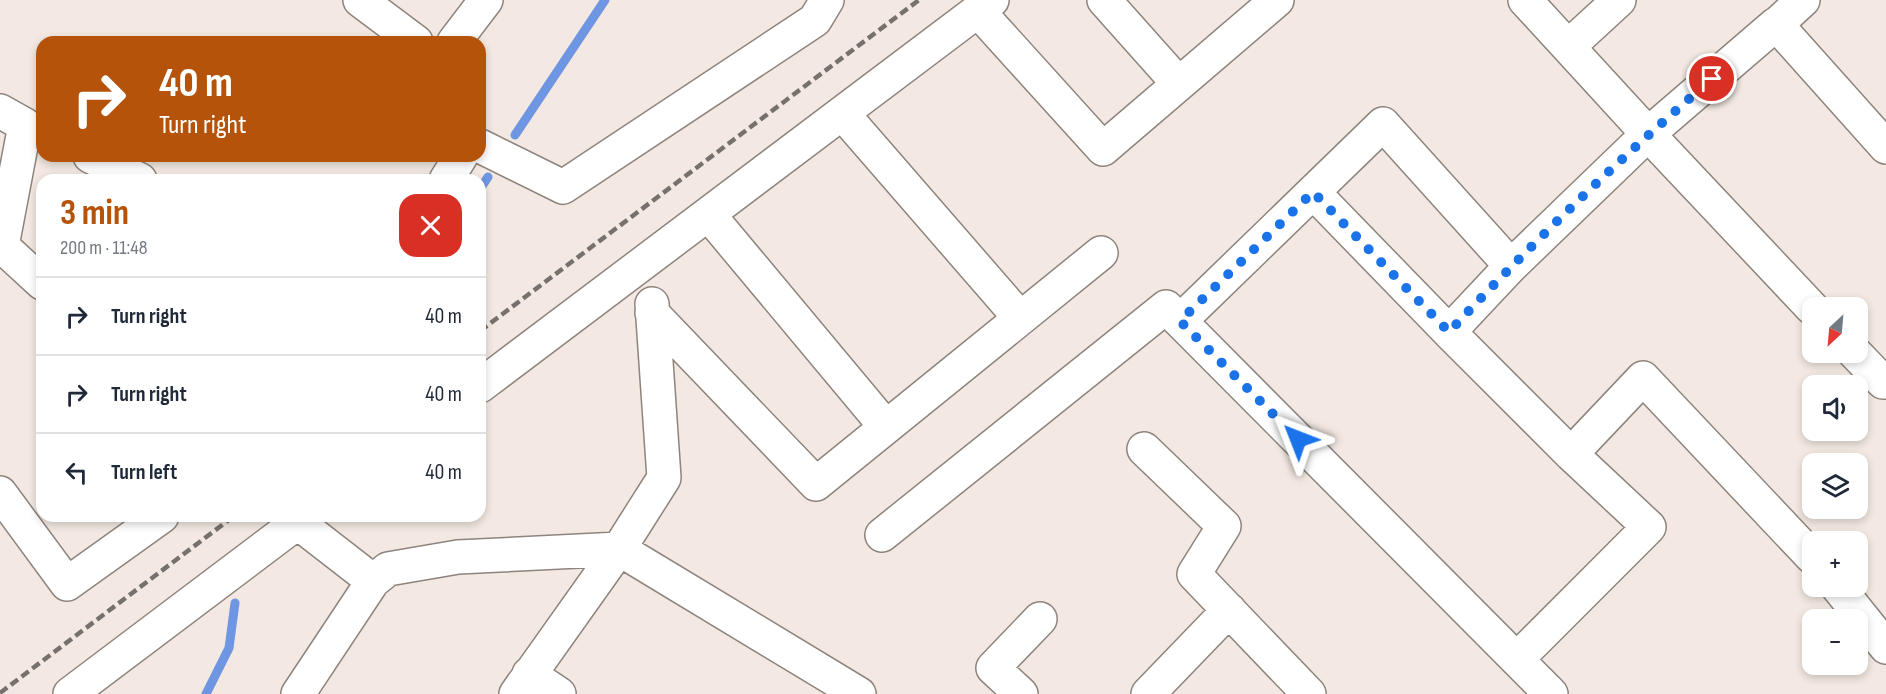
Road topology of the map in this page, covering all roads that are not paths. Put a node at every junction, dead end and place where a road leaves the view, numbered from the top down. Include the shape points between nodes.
1 (360, 0) edge
2 (486, 0) edge
3 (827, 0) edge
4 (1104, 0) edge
5 (1277, 0) edge
6 (1526, 0) edge
7 (1619, 0) edge
8 (1803, 0) edge
9 (985, 5) edge
10 (1776, 25) junction
11 (408, 36) edge
12 (459, 36) edge
13 (1569, 46) junction
14 (1178, 83) junction
15 (842, 114) junction
16 (22, 123) edge
17 (1648, 134) junction
18 (1886, 147) edge
19 (486, 149) edge
20 (1313, 192) junction
21 (709, 215) junction
22 (1101, 252) dead end
23 (651, 259) junction
24 (1511, 266) junction
25 (36, 278) edge
26 (1802, 297) edge
27 (652, 313) junction
28 (1020, 318) junction
29 (1180, 321) junction
30 (1449, 332) junction
31 (1865, 363) edge
32 (486, 382) edge
33 (1885, 383) edge
34 (886, 427) junction
35 (1144, 448) dead end
36 (1571, 454) junction
37 (0, 493) edge
38 (154, 522) edge
39 (297, 522) edge
40 (304, 522) edge
41 (882, 535) dead end
42 (1802, 546) edge
43 (619, 549) junction
44 (373, 581) junction
45 (1846, 597) edge
46 (1229, 610) junction
47 (1040, 619) dead end
48 (1886, 647) edge
49 (1530, 681) edge
50 (522, 684) edge
51 (70, 694) edge
52 (298, 694) edge
53 (559, 694) edge
54 (859, 694) edge
55 (1021, 694) edge
56 (1148, 694) edge
57 (1309, 694) edge

1 - 11 street
2 - 12 street
3 - 19 street via 815,20 563,187
4 - 14 street
5 - 14 street
6 - 13 street
7 - 13 street
8 - 10 street
9 - 14 street via 1103,149
9 - 15 street
10 - 17 street
10 - 18 street
13 - 17 street
15 - 21 street
15 - 28 street
16 - 25 street via 2,246
17 - 24 street
17 - 26 street
20 - 24 street via 1383,124
20 - 29 street
20 - 30 street
21 - 23 street
21 - 34 street
22 - 28 street
23 - 27 street
23 - 32 street
24 - 30 street
27 - 34 street via 816,484
27 - 43 street via 664,478
28 - 34 street
29 - 41 street via 1166,307
29 - 49 street
30 - 36 street
31 - 33 street
35 - 46 street via 1224,526 1194,574
36 - 42 street via 1643,378
36 - 49 street via 1649,527
37 - 38 street via 67,584
39 - 51 street
40 - 44 street
43 - 44 street via 459,557 387,569
43 - 50 street
43 - 54 street
44 - 52 street
45 - 48 street
46 - 56 street
46 - 57 street
47 - 55 street via 993,668
50 - 53 street

